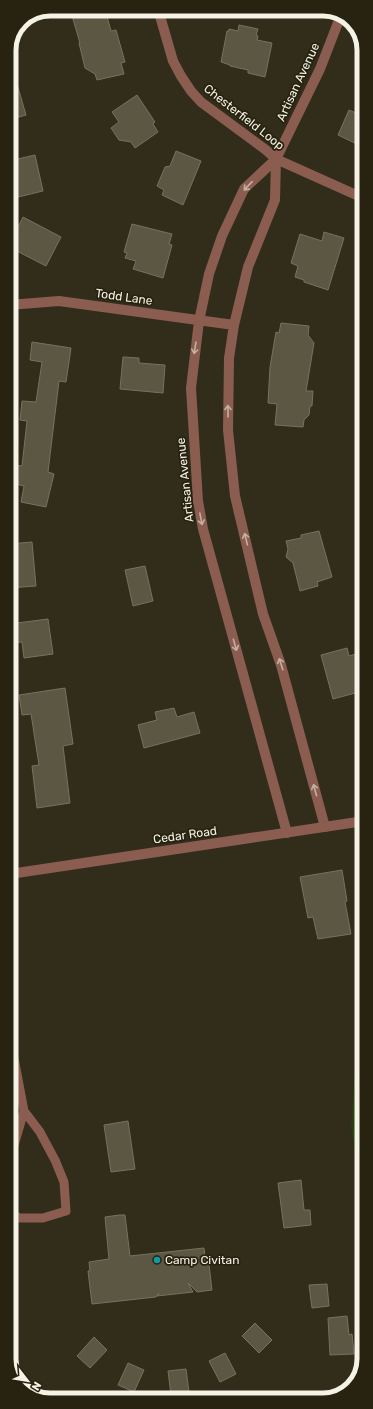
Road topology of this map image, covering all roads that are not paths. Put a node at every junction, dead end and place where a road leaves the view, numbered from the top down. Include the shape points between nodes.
1 (160, 16) edge
2 (339, 20) edge
3 (276, 160) junction
4 (357, 195) edge
5 (16, 305) edge
6 (199, 321) junction
7 (234, 325) junction
8 (357, 822) edge
9 (325, 827) junction
10 (287, 833) junction
11 (16, 873) edge
12 (16, 1069) edge
13 (24, 1111) junction
14 (16, 1138) edge
15 (16, 1216) edge

1 - 3 street, Chesterfield Loop via 173,61 191,92
2 - 3 street, Artisan Avenue via 320,69
3 - 4 street, Chesterfield Loop
3 -> 6 street, Artisan Avenue via 244,189 222,236 209,274
3 - 7 street, Artisan Avenue via 274,200 248,267
5 - 6 street, Todd Lane via 58,302
6 - 7 street, Todd Lane
6 -> 10 street, Artisan Avenue via 191,388 198,501 203,529
9 -> 7 street, Artisan Avenue via 281,665 263,614 235,496 228,430 229,358
8 - 9 street, Cedar Road
9 - 10 street, Cedar Road
10 - 11 street, Cedar Road
12 - 13 lane
13 - 14 lane
13 - 15 lane via 40,1132 55,1160 64,1182 66,1211 43,1218

